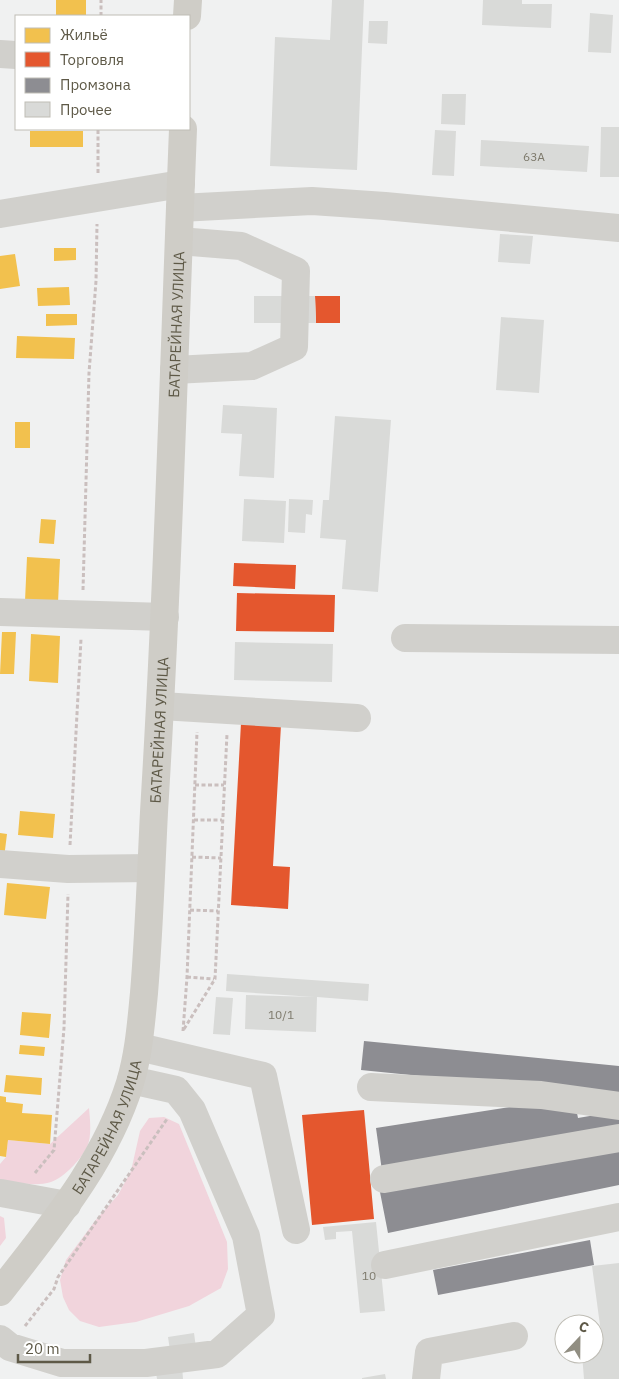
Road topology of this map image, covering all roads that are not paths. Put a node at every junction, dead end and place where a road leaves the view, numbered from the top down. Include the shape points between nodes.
1 (188, 0) edge
2 (187, 15) edge
3 (0, 54) edge
4 (15, 55) edge
5 (183, 130) edge
6 (180, 196) junction
7 (0, 214) edge
8 (619, 228) edge
9 (178, 240) junction
10 (174, 370) junction
11 (0, 612) edge
12 (165, 617) junction
13 (405, 638) dead end
14 (619, 640) edge
15 (161, 706) junction
16 (357, 718) dead end
17 (0, 864) edge
18 (151, 868) junction
19 (139, 1047) junction
20 (131, 1080) junction
21 (371, 1087) dead end
22 (619, 1106) edge
23 (619, 1138) edge
24 (384, 1179) dead end
25 (9, 1194) edge
26 (67, 1205) junction
27 (619, 1216) edge
28 (296, 1230) dead end
29 (385, 1265) dead end
30 (0, 1292) edge
31 (514, 1336) dead end
32 (0, 1339) edge
33 (426, 1379) edge

1 - 2 main road
3 - 4 street
5 - 6 main road, БАТАРЕЙНАЯ УЛИЦА
6 - 7 street via 97,197
6 - 8 street via 385,206
6 - 9 main road, БАТАРЕЙНАЯ УЛИЦА
9 - 10 main road, БАТАРЕЙНАЯ УЛИЦА
9 - 10 street via 241,246 296,271 294,347 252,366
10 - 12 main road, БАТАРЕЙНАЯ УЛИЦА
11 - 12 street
12 - 15 main road, БАТАРЕЙНАЯ УЛИЦА
13 - 14 street
15 - 16 street
15 - 18 main road, БАТАРЕЙНАЯ УЛИЦА
17 - 18 street via 68,869
18 - 19 main road, БАТАРЕЙНАЯ УЛИЦА
19 - 20 main road, БАТАРЕЙНАЯ УЛИЦА
19 - 28 street via 263,1076
20 - 26 main road, БАТАРЕЙНАЯ УЛИЦА via 117,1120 97,1159
20 - 32 street via 176,1090 192,1110 246,1236 261,1315 217,1354 146,1363 62,1363 10,1347
21 - 22 street via 541,1095
23 - 24 street
25 - 26 street
26 - 30 main road, БАТАРЕЙНАЯ УЛИЦА
27 - 29 street
31 - 33 street via 430,1352

